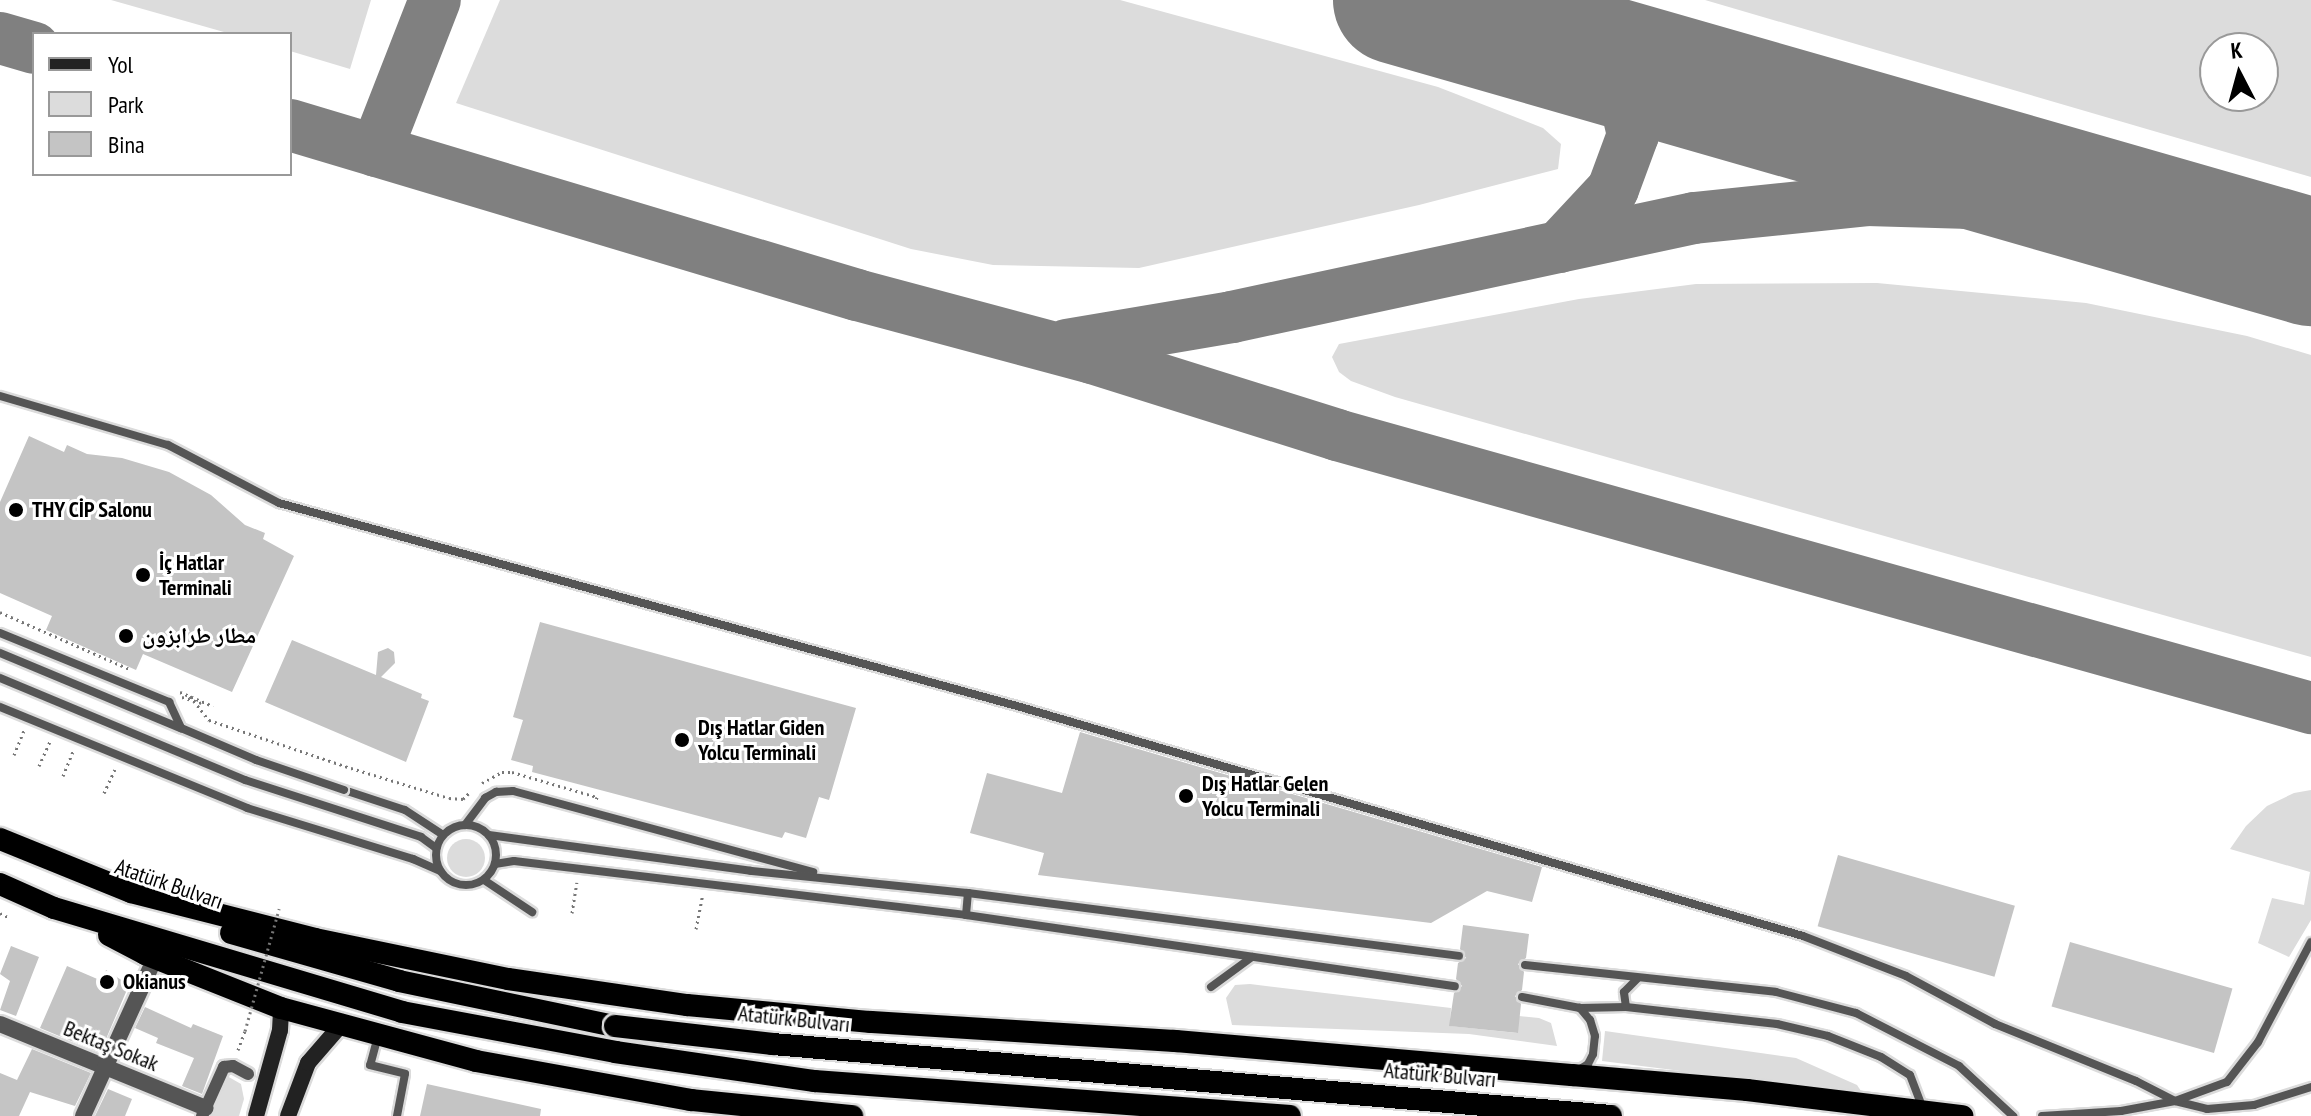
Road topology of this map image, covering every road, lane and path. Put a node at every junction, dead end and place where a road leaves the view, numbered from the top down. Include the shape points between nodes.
1 (0, 396) edge
2 (0, 612) edge
3 (0, 633) edge
4 (0, 653) edge
5 (132, 670) dead end
6 (0, 678) edge
7 (175, 690) dead end
8 (190, 696) junction
9 (213, 706) dead end
10 (1, 707) edge
11 (181, 728) junction
12 (24, 730) dead end
13 (50, 741) dead end
14 (73, 751) dead end
15 (14, 755) dead end
16 (39, 766) dead end
17 (115, 769) dead end
18 (63, 776) dead end
19 (104, 793) dead end
20 (597, 797) dead end
21 (465, 825) junction
22 (443, 835) junction
23 (489, 835) junction
24 (0, 840) edge
25 (436, 848) junction
26 (495, 864) junction
27 (440, 871) junction
28 (834, 877) junction
29 (484, 880) junction
30 (0, 884) edge
31 (968, 893) junction
32 (54, 908) junction
33 (279, 909) dead end
34 (532, 912) dead end
35 (0, 913) edge
36 (966, 915) junction
37 (10, 918) dead end
38 (2311, 942) edge
39 (1459, 956) dead end
40 (1252, 957) junction
41 (155, 958) junction
42 (1525, 965) dead end
43 (1638, 979) junction
44 (1455, 986) dead end
45 (1211, 987) dead end
46 (1522, 997) dead end
47 (1626, 1007) junction
48 (281, 1008) junction
49 (1580, 1008) junction
50 (0, 1024) edge
51 (340, 1026) junction
52 (378, 1035) junction
53 (239, 1047) dead end
54 (105, 1067) junction
55 (248, 1074) dead end
56 (1572, 1075) junction
57 (2311, 1087) edge
58 (2175, 1101) junction
59 (204, 1112) edge
60 (1923, 1113) edge
61 (839, 1115) edge
62 (83, 1116) edge
63 (256, 1116) edge
64 (288, 1116) edge
65 (397, 1116) edge
66 (1290, 1116) edge
67 (1611, 1116) edge
68 (1962, 1116) edge
69 (2013, 1116) edge
70 (2042, 1116) edge

1 - 58 lane via 168,445 279,503 1017,706 1803,936 1906,976 1995,1024
2 - 5 path
3 - 11 lane, bridge via 169,702
4 - 11 lane, bridge
6 - 25 lane via 245,780 421,837
7 - 8 path
8 - 9 path, bridge
8 - 20 path, bridge via 209,720 449,798 463,799 502,772
10 - 27 lane via 247,808
11 - 22 lane, bridge via 256,760 405,810
12 - 15 path
13 - 16 path
14 - 18 path
17 - 19 path
21 - 22 lane
21 - 23 lane
21 - 28 lane via 485,798 513,791
22 - 25 lane
23 - 26 lane via 495,844
23 - 28 lane via 751,871
24 - 56 highway via 131,892 315,939 508,979 687,1005 871,1022
24 - 67 highway, Atatürk Bulvarı, bridge via 106,891 194,922 399,981 615,1026
25 - 27 lane
26 - 29 lane
26 - 36 lane via 514,861
27 - 29 lane via 456,884
28 - 31 lane
29 - 34 lane
30 - 32 highway
31 - 36 lane
31 - 39 lane
32 - 41 highway
32 - 66 highway via 402,1012 615,1052 815,1081
33 - 53 path, bridge
35 - 37 path
36 - 40 lane
38 - 58 lane via 2258,1042 2227,1082
40 - 44 lane
40 - 45 lane
41 - 48 highway
41 - 54 street
42 - 43 lane
43 - 47 lane via 1624,992
43 - 69 lane via 1776,992 1856,1013 1959,1066
46 - 49 lane
47 - 49 lane
47 - 60 lane via 1777,1024 1828,1036 1910,1075
48 - 51 highway
48 - 63 main road
49 - 56 lane via 1595,1036 1593,1054
50 - 54 street, Bektaş Sokak
51 - 52 highway
51 - 64 main road via 308,1063
52 - 61 highway via 476,1061 649,1093
52 - 65 lane via 370,1065 405,1074
54 - 59 street, Bektaş Sokak
54 - 62 street
55 - 59 street via 224,1067
56 - 60 highway
57 - 58 lane via 2254,1105 2207,1109
58 - 70 lane
60 - 68 highway

